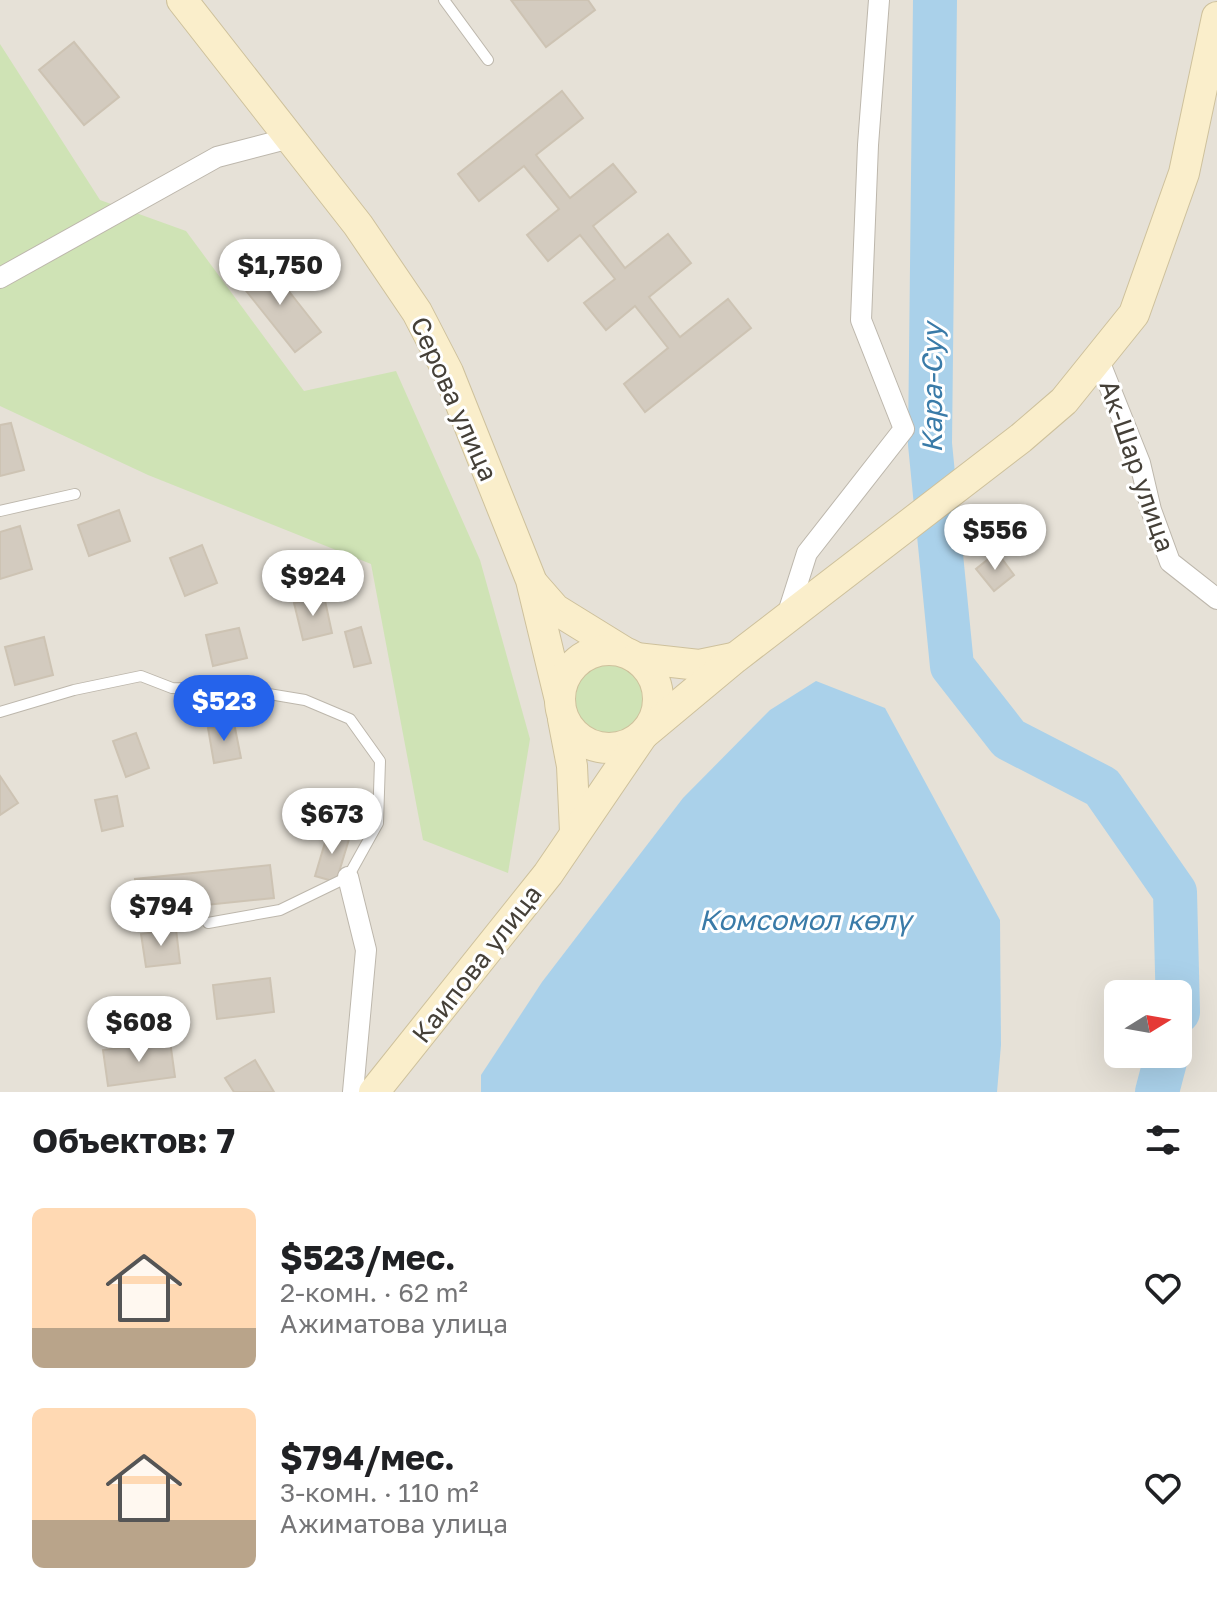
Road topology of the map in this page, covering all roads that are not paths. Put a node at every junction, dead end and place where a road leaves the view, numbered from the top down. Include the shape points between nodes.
1 (182, 0) edge
2 (444, 0) edge
3 (879, 0) edge
4 (1217, 17) edge
5 (488, 60) dead end
6 (290, 138) junction
7 (0, 278) edge
8 (1098, 358) junction
9 (75, 494) dead end
10 (0, 511) edge
11 (531, 580) junction
12 (1217, 599) edge
13 (786, 619) junction
14 (633, 656) junction
15 (735, 658) junction
16 (562, 709) junction
17 (0, 712) edge
18 (643, 734) junction
19 (575, 832) junction
20 (348, 877) junction
21 (208, 923) dead end
22 (353, 1092) edge
23 (374, 1092) edge

1 - 6 main road, Серова улица
2 - 5 lane
3 - 13 street via 861,320 904,429 807,553
4 - 8 main road via 1184,173 1134,314
6 - 7 street via 217,157
6 - 11 main road, Серова улица via 417,312 448,372
8 - 12 street, Ак-Шар улица via 1140,463 1170,562
8 - 13 main road via 1064,401
9 - 10 lane
11 - 14 main road, Серова улица via 555,609
11 - 16 main road, Серова улица
13 - 15 main road
14 - 15 main road via 699,665
14 - 16 main road via 610,650 591,653 574,664 563,681
14 - 18 main road via 656,685 654,718
15 - 18 main road
16 - 18 main road via 574,734 599,747 626,745
16 - 19 main road
17 - 20 lane via 141,676 172,688 251,691 305,700 350,719 380,761 378,823
18 - 19 main road, Каипова улица
19 - 23 main road, Каипова улица via 530,897
20 - 21 lane via 280,910
20 - 22 street via 366,950

